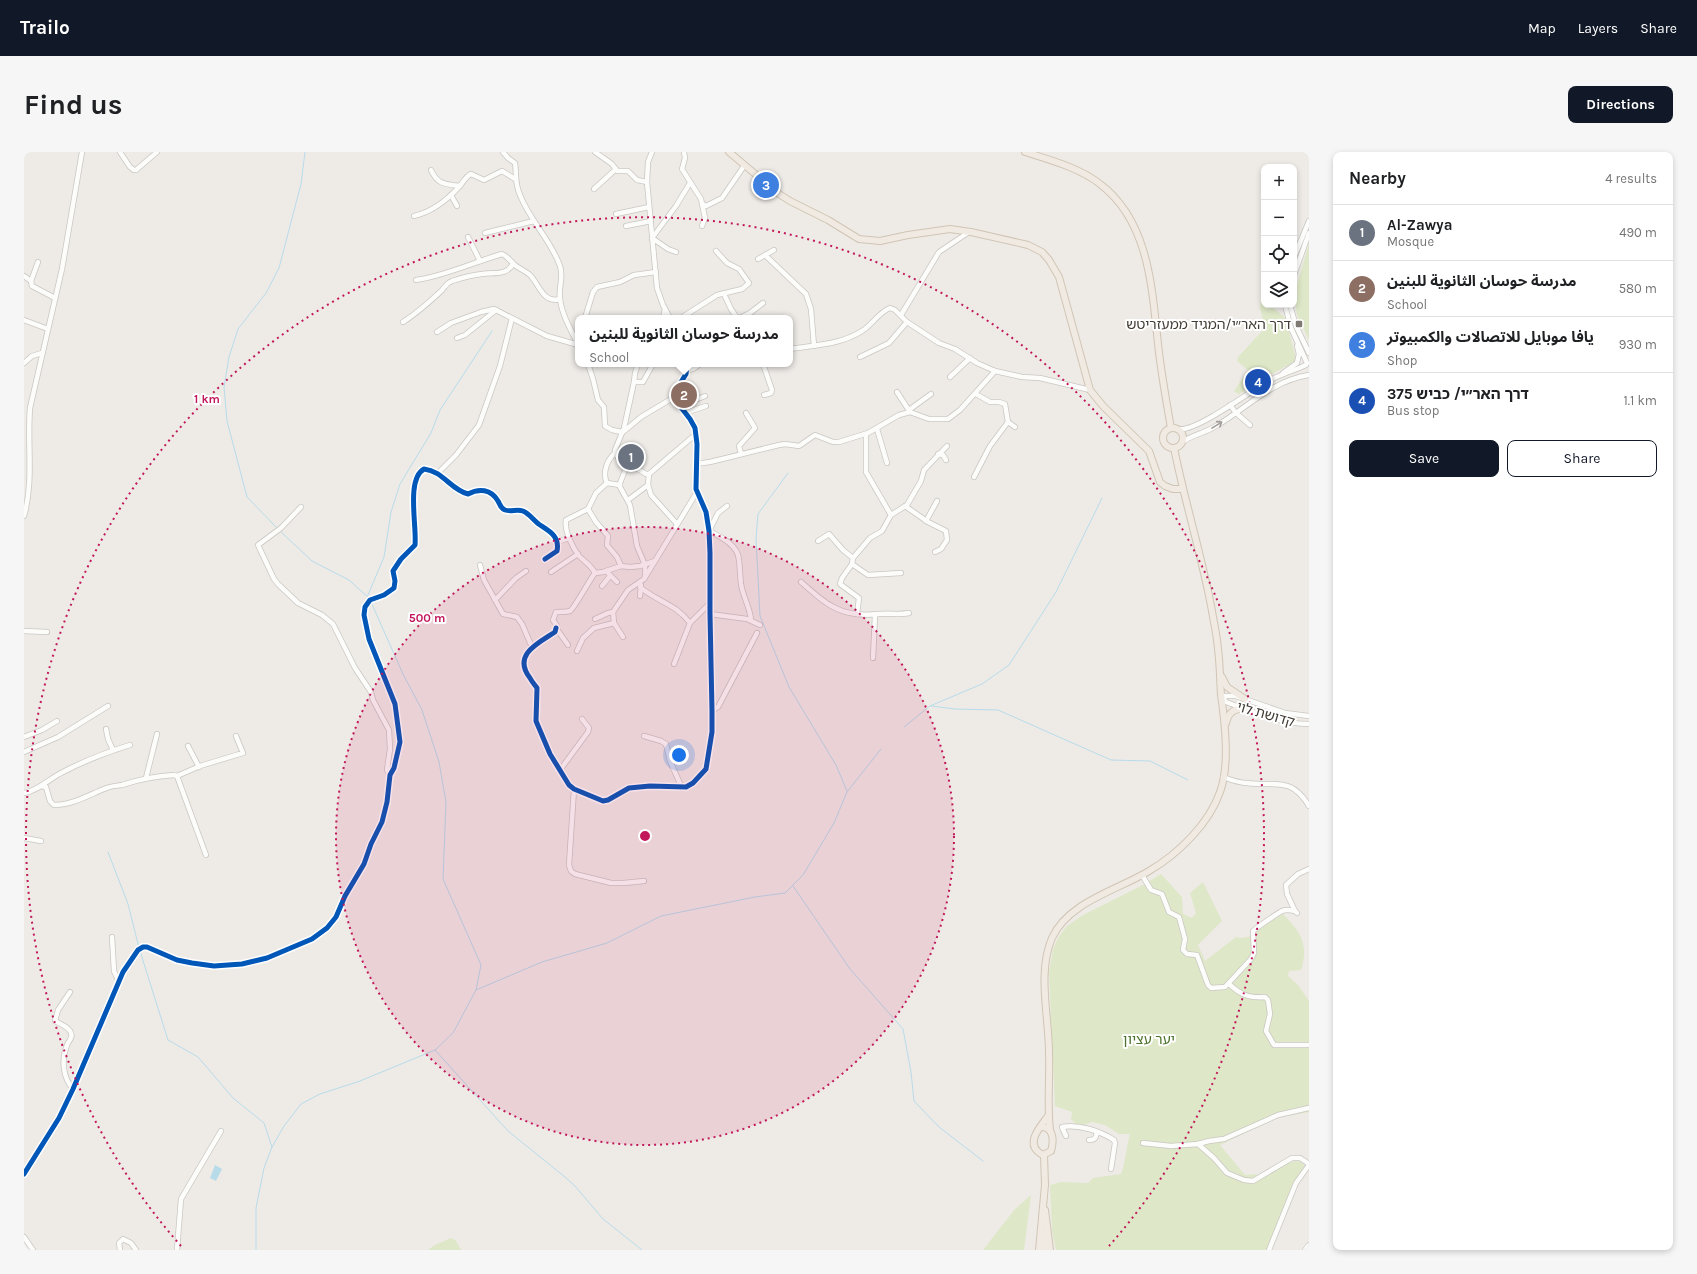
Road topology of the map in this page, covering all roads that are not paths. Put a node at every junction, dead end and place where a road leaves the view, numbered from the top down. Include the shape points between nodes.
1 (82, 152) edge
2 (120, 152) edge
3 (157, 152) edge
4 (504, 152) edge
5 (595, 152) edge
6 (652, 152) edge
7 (684, 152) edge
8 (729, 152) edge
9 (1025, 152) edge
10 (744, 166) junction
11 (616, 169) junction
12 (431, 170) dead end
13 (515, 179) junction
14 (648, 182) junction
15 (690, 184) junction
16 (460, 186) junction
17 (594, 190) dead end
18 (451, 195) junction
19 (703, 204) junction
20 (457, 206) dead end
21 (649, 207) junction
22 (616, 214) dead end
23 (414, 216) dead end
24 (534, 221) junction
25 (651, 221) junction
26 (1309, 221) edge
27 (626, 226) dead end
28 (702, 226) dead end
29 (969, 232) junction
30 (1309, 232) edge
31 (485, 233) dead end
32 (468, 236) dead end
33 (652, 238) junction
34 (774, 250) dead end
35 (1297, 250) edge
36 (716, 251) dead end
37 (676, 252) dead end
38 (765, 255) junction
39 (758, 259) dead end
40 (480, 261) junction
41 (38, 262) dead end
42 (513, 264) junction
43 (656, 272) junction
44 (1295, 272) edge
45 (24, 276) edge
46 (416, 280) dead end
47 (31, 281) junction
48 (724, 294) junction
49 (55, 298) junction
50 (560, 299) junction
51 (763, 303) dead end
52 (1286, 308) edge
53 (1291, 308) edge
54 (665, 309) junction
55 (496, 310) junction
56 (586, 315) edge
57 (664, 315) edge
58 (668, 315) edge
59 (686, 315) edge
60 (735, 315) edge
61 (746, 315) edge
62 (901, 316) junction
63 (512, 318) junction
64 (24, 320) edge
65 (403, 322) dead end
66 (907, 322) junction
67 (48, 329) junction
68 (437, 332) dead end
69 (1293, 333) junction
70 (575, 337) edge
71 (458, 338) dead end
72 (575, 344) edge
73 (814, 346) junction
74 (793, 349) edge
75 (42, 353) junction
76 (1309, 353) edge
77 (860, 357) dead end
78 (970, 358) junction
79 (24, 363) edge
80 (1307, 363) edge
81 (589, 367) edge
82 (637, 367) edge
83 (651, 367) edge
84 (696, 367) edge
85 (764, 367) edge
86 (687, 370) joint
87 (995, 371) junction
88 (1309, 374) edge
89 (950, 377) dead end
90 (1276, 377) junction
91 (634, 382) junction
92 (1090, 390) junction
93 (897, 392) dead end
94 (931, 394) dead end
95 (976, 394) junction
96 (764, 395) dead end
97 (676, 396) junction
98 (705, 396) dead end
99 (1230, 405) junction
100 (680, 406) junction
101 (706, 406) dead end
102 (910, 411) junction
103 (685, 413) junction
104 (746, 413) dead end
105 (1236, 413) junction
106 (1008, 422) junction
107 (1250, 425) dead end
108 (1015, 427) dead end
109 (1171, 428) junction
110 (877, 429) junction
111 (1178, 429) junction
112 (622, 432) junction
113 (696, 434) junction
114 (866, 434) junction
115 (1182, 442) junction
116 (947, 446) dead end
117 (1174, 448) junction
118 (615, 453) junction
119 (741, 454) junction
120 (938, 454) junction
121 (946, 460) dead end
122 (887, 463) dead end
123 (696, 464) junction
124 (626, 468) junction
125 (30, 471) junction
126 (24, 472) edge
127 (438, 473) junction
128 (649, 474) junction
129 (974, 477) dead end
130 (608, 483) junction
131 (620, 485) junction
132 (648, 485) junction
133 (1182, 489) junction
134 (697, 492) junction
135 (628, 500) junction
136 (936, 501) dead end
137 (727, 506) dead end
138 (905, 506) junction
139 (301, 507) dead end
140 (588, 509) junction
141 (891, 515) junction
142 (24, 516) edge
143 (926, 521) junction
144 (677, 524) junction
145 (709, 531) junction
146 (569, 538) junction
147 (818, 541) dead end
148 (557, 542) junction
149 (935, 552) dead end
150 (578, 554) junction
151 (853, 558) junction
152 (545, 559) dead end
153 (655, 561) junction
154 (852, 564) junction
155 (480, 565) dead end
156 (645, 565) junction
157 (621, 566) junction
158 (526, 571) dead end
159 (606, 571) junction
160 (551, 572) dead end
161 (595, 573) junction
162 (901, 573) dead end
163 (610, 576) junction
164 (643, 579) junction
165 (617, 582) dead end
166 (801, 582) dead end
167 (602, 586) dead end
168 (640, 587) junction
169 (640, 596) dead end
170 (495, 600) junction
171 (710, 603) junction
172 (613, 612) junction
173 (909, 613) dead end
174 (710, 614) junction
175 (857, 614) junction
176 (876, 615) junction
177 (595, 620) dead end
178 (751, 620) junction
179 (614, 623) junction
180 (690, 623) junction
181 (760, 624) dead end
182 (556, 628) junction
183 (24, 631) edge
184 (47, 632) dead end
185 (757, 633) dead end
186 (623, 637) dead end
187 (568, 645) dead end
188 (532, 646) junction
189 (577, 651) dead end
190 (873, 658) dead end
191 (674, 664) dead end
192 (1220, 672) junction
193 (1222, 696) junction
194 (1244, 699) junction
195 (108, 706) dead end
196 (1248, 709) junction
197 (712, 711) junction
198 (1309, 716) edge
199 (582, 719) dead end
200 (57, 720) dead end
201 (1309, 724) edge
202 (1225, 728) junction
203 (106, 730) dead end
204 (157, 734) dead end
205 (236, 736) dead end
206 (644, 736) dead end
207 (24, 737) edge
208 (130, 745) dead end
209 (188, 746) dead end
210 (113, 750) junction
211 (24, 752) edge
212 (199, 767) junction
213 (560, 770) junction
214 (390, 775) junction
215 (177, 776) junction
216 (1223, 777) junction
217 (146, 778) junction
218 (41, 786) junction
219 (682, 788) junction
220 (574, 789) junction
221 (24, 793) edge
222 (1309, 806) edge
223 (24, 838) edge
224 (41, 841) dead end
225 (206, 855) dead end
226 (1309, 869) edge
227 (1142, 875) junction
228 (644, 881) dead end
229 (112, 937) dead end
230 (119, 982) junction
231 (1229, 984) junction
232 (70, 992) dead end
233 (1309, 1045) edge
234 (73, 1089) junction
235 (1309, 1108) edge
236 (1048, 1116) junction
237 (1040, 1128) junction
238 (1050, 1130) junction
239 (221, 1131) dead end
240 (1097, 1132) junction
241 (1066, 1136) dead end
242 (1089, 1140) dead end
243 (1142, 1143) dead end
244 (1198, 1144) junction
245 (1044, 1154) junction
246 (1309, 1164) edge
247 (1110, 1170) dead end
248 (24, 1174) edge
249 (1043, 1198) junction
250 (1042, 1212) junction
251 (24, 1238) edge
252 (1309, 1245) edge
253 (33, 1250) edge
254 (120, 1250) edge
255 (136, 1250) edge
256 (177, 1250) edge
257 (1039, 1250) edge
258 (1045, 1250) edge
259 (1050, 1250) edge
260 (1269, 1250) edge
261 (1306, 1250) edge

1 - 49 street
2 - 3 street via 134,170
4 - 13 street via 515,162
5 - 11 street
6 - 14 street via 648,162
7 - 15 street via 682,169
8 - 10 main road
9 - 109 main road via 1078,171 1099,183 1117,198 1132,222 1147,259
10 - 19 street via 720,199 706,206
10 - 29 main road via 790,202 828,220 859,239 880,241 950,230
11 - 14 street via 628,171 637,180
11 - 17 street
12 - 16 street via 439,182
13 - 16 street via 502,171 484,180 471,174
13 - 24 street via 523,203
14 - 21 street
15 - 19 street
15 - 33 street
16 - 18 street
18 - 20 street
18 - 23 street via 430,210
19 - 28 street via 705,218
21 - 22 street
21 - 25 street
24 - 31 street
24 - 50 street via 553,250 561,268
25 - 27 street
25 - 33 street
26 - 35 street
29 - 62 street via 938,252
29 - 92 main road via 1028,244 1042,252 1049,260 1058,277
30 - 44 street
32 - 40 street
33 - 37 street
33 - 43 street
34 - 38 street
36 - 48 street via 727,263 739,269 749,283 742,289
38 - 39 street
38 - 73 street via 806,294 811,309
40 - 42 street via 502,254
40 - 46 street via 433,278
41 - 47 street
42 - 50 street via 530,275 547,298 555,301
42 - 65 street via 503,272 483,274 445,284 439,294
43 - 54 street via 658,294
43 - 56 street via 634,275 620,282 597,287
45 - 47 street
47 - 49 street via 34,288
48 - 59 street via 713,297
48 - 60 street
49 - 67 street
50 - 70 street via 563,312
51 - 61 street
52 - 69 street
53 - 76 street
54 - 57 street
54 - 58 street
55 - 63 street
55 - 68 street via 491,309 450,323
55 - 71 street
62 - 66 street
62 - 73 street via 892,308 888,308 865,329 854,335 838,342
63 - 72 street via 547,336
63 - 127 street via 500,366 479,425
64 - 67 street
66 - 77 street via 889,343
66 - 78 street
67 - 75 street
69 - 80 street
69 - 90 street via 1299,354 1297,363
73 - 74 street
75 - 79 street via 32,356
75 - 125 street via 29,423
78 - 87 street
78 - 89 street
80 - 88 street via 1305,370
80 - 90 street
81 - 112 street via 598,400 604,407 605,426
82 - 91 street
83 - 91 street via 643,382
84 - 86 street
85 - 96 street via 772,390 771,393
86 - 97 street
87 - 92 street
87 - 95 street
88 - 105 street via 1271,388
90 - 99 street
91 - 112 street
92 - 133 main road via 1149,451 1160,482 1169,487
93 - 102 street
94 - 102 street
95 - 102 street via 948,419 929,419
95 - 106 street via 990,402 1005,404
97 - 100 street
97 - 112 street
98 - 100 street
99 - 105 street
99 - 111 street via 1205,421 1186,429
100 - 103 street
101 - 103 street
102 - 110 street
103 - 113 street via 693,423
104 - 119 street via 754,428 739,446
105 - 107 street
115 -> 105 street via 1209,430
106 - 108 street
106 - 129 street via 990,446
109 - 111 main road
109 - 117 main road via 1166,431 1163,438 1165,444
110 - 114 street
110 - 122 street
111 - 115 main road via 1183,435
112 - 118 street
113 - 123 street
113 - 128 street
114 - 119 street via 835,443 815,435 799,446 783,444
114 - 141 street via 866,472
115 - 117 main road
116 - 120 street
117 - 133 main road
118 - 124 street
118 - 130 street via 604,474
119 - 123 street
120 - 121 street via 943,455
120 - 138 street via 924,470 924,479
123 - 134 street
124 - 128 street via 633,466
124 - 131 street
125 - 126 street
125 - 142 street
127 - 148 street via 463,493 483,490 493,495 501,508 528,513 540,525 551,531
127 - 214 street via 424,469 418,474 414,544 393,571 394,588 370,600 365,608 369,639 395,704 398,721 400,742
128 - 132 street
130 - 131 street
130 - 140 street via 596,493
131 - 135 street
132 - 135 street
132 - 144 street via 653,498
133 - 192 main road via 1212,608
134 - 144 street
134 - 145 street via 706,512
135 - 156 street via 637,546
136 - 143 street
137 - 145 street via 718,513
138 - 141 street
138 - 143 street
139 - 214 street via 281,528 258,545 281,588 305,608 322,615 333,624 355,668 372,692 373,700 389,730 387,770
140 - 146 street via 566,520
140 - 157 street via 608,536 607,545
141 - 151 street via 882,531 870,538
143 - 149 street via 948,534 943,546
144 - 153 street
145 - 171 street
145 - 178 street via 736,550 741,584
146 - 148 street
146 - 150 street
147 - 151 street via 829,534
148 - 152 street via 556,552
150 - 160 street
150 - 161 street
151 - 154 street
153 - 156 street
153 - 164 street
154 - 162 street via 868,575
154 - 175 street via 840,584 859,598
155 - 170 street via 484,580
156 - 157 street
156 - 164 street
157 - 159 street
158 - 170 street
159 - 161 street
159 - 163 street
161 - 182 street via 572,609 556,612 553,620
163 - 165 street
163 - 167 street
164 - 168 street
164 - 172 street via 627,592
166 - 175 street via 836,610
168 - 169 street
168 - 180 street via 679,610
170 - 188 street via 503,614 517,617
171 - 174 street
171 - 180 street
172 - 177 street
172 - 179 street
173 - 176 street
174 - 178 street
174 - 197 street
175 - 176 street
176 - 190 street
178 - 181 street
179 - 186 street
179 - 189 street via 594,628 581,640
180 - 191 street
182 - 187 street
182 - 188 street via 555,632
183 - 184 street
185 - 197 street via 718,706
188 - 213 street via 523,658 523,664 537,688 536,722
192 - 193 main road
192 - 194 main road via 1227,687
193 - 194 street, קדושת לוי
193 - 196 street, קדושת לוי via 1226,702
193 - 202 main road
194 - 198 street, קדושת לוי via 1285,713
195 - 211 street via 58,737
196 - 201 street, קדושת לוי via 1283,722
196 - 202 main road via 1233,711 1228,716
197 - 219 street via 712,732 706,769 693,783
199 - 213 street via 589,728 588,732
200 - 207 street via 42,730
202 - 216 main road
203 - 210 street
204 - 217 street
205 - 212 street via 243,753
206 - 219 street via 666,744 670,761
208 - 210 street
209 - 212 street
210 - 218 street via 64,771
212 - 215 street
213 - 220 street via 569,786
214 - 230 street via 382,822 364,864 328,928 312,939 267,958 224,966 183,961 143,947 138,950
215 - 217 street via 174,774
215 - 225 street
216 - 222 street via 1246,783 1289,785 1302,794
216 - 227 main road via 1215,806 1191,837 1172,856
217 - 218 street via 58,805 50,801 46,787
218 - 221 street
219 - 220 street via 629,788 603,801
220 - 228 street via 569,865 571,870 575,874 611,883
223 - 224 street
226 - 231 street via 1298,874 1286,885 1287,894 1296,912 1281,911 1254,929 1254,953
227 - 231 street via 1151,890 1162,894 1169,912 1179,917 1185,939 1183,950 1187,954 1197,955 1209,986 1217,989
227 - 236 main road via 1079,907 1064,920 1052,938 1044,966 1049,1050
229 - 230 street via 114,971
230 - 234 street
231 - 233 street via 1251,998 1265,997 1268,1000 1270,1014 1266,1031 1274,1045
232 - 234 street via 58,1010 55,1021 72,1034 67,1046 64,1069
234 - 248 street via 59,1118
235 - 244 street via 1278,1115 1224,1139
236 - 237 main road
236 - 238 main road
237 - 238 main road
237 - 245 main road via 1035,1133 1034,1147
238 - 245 main road via 1053,1136 1052,1145 1050,1151
239 - 256 street via 180,1199
240 - 241 street via 1069,1126 1062,1128
240 - 242 street via 1093,1140
240 - 247 street via 1116,1143
243 - 244 street via 1171,1146
244 - 246 street via 1227,1173 1248,1181 1253,1181 1292,1158 1300,1158
245 - 249 main road
246 - 260 street via 1296,1183
249 - 250 main road
249 - 259 main road
250 - 257 main road
250 - 258 main road
251 - 253 street
252 - 261 street
254 - 255 street via 119,1246 123,1239 131,1243

